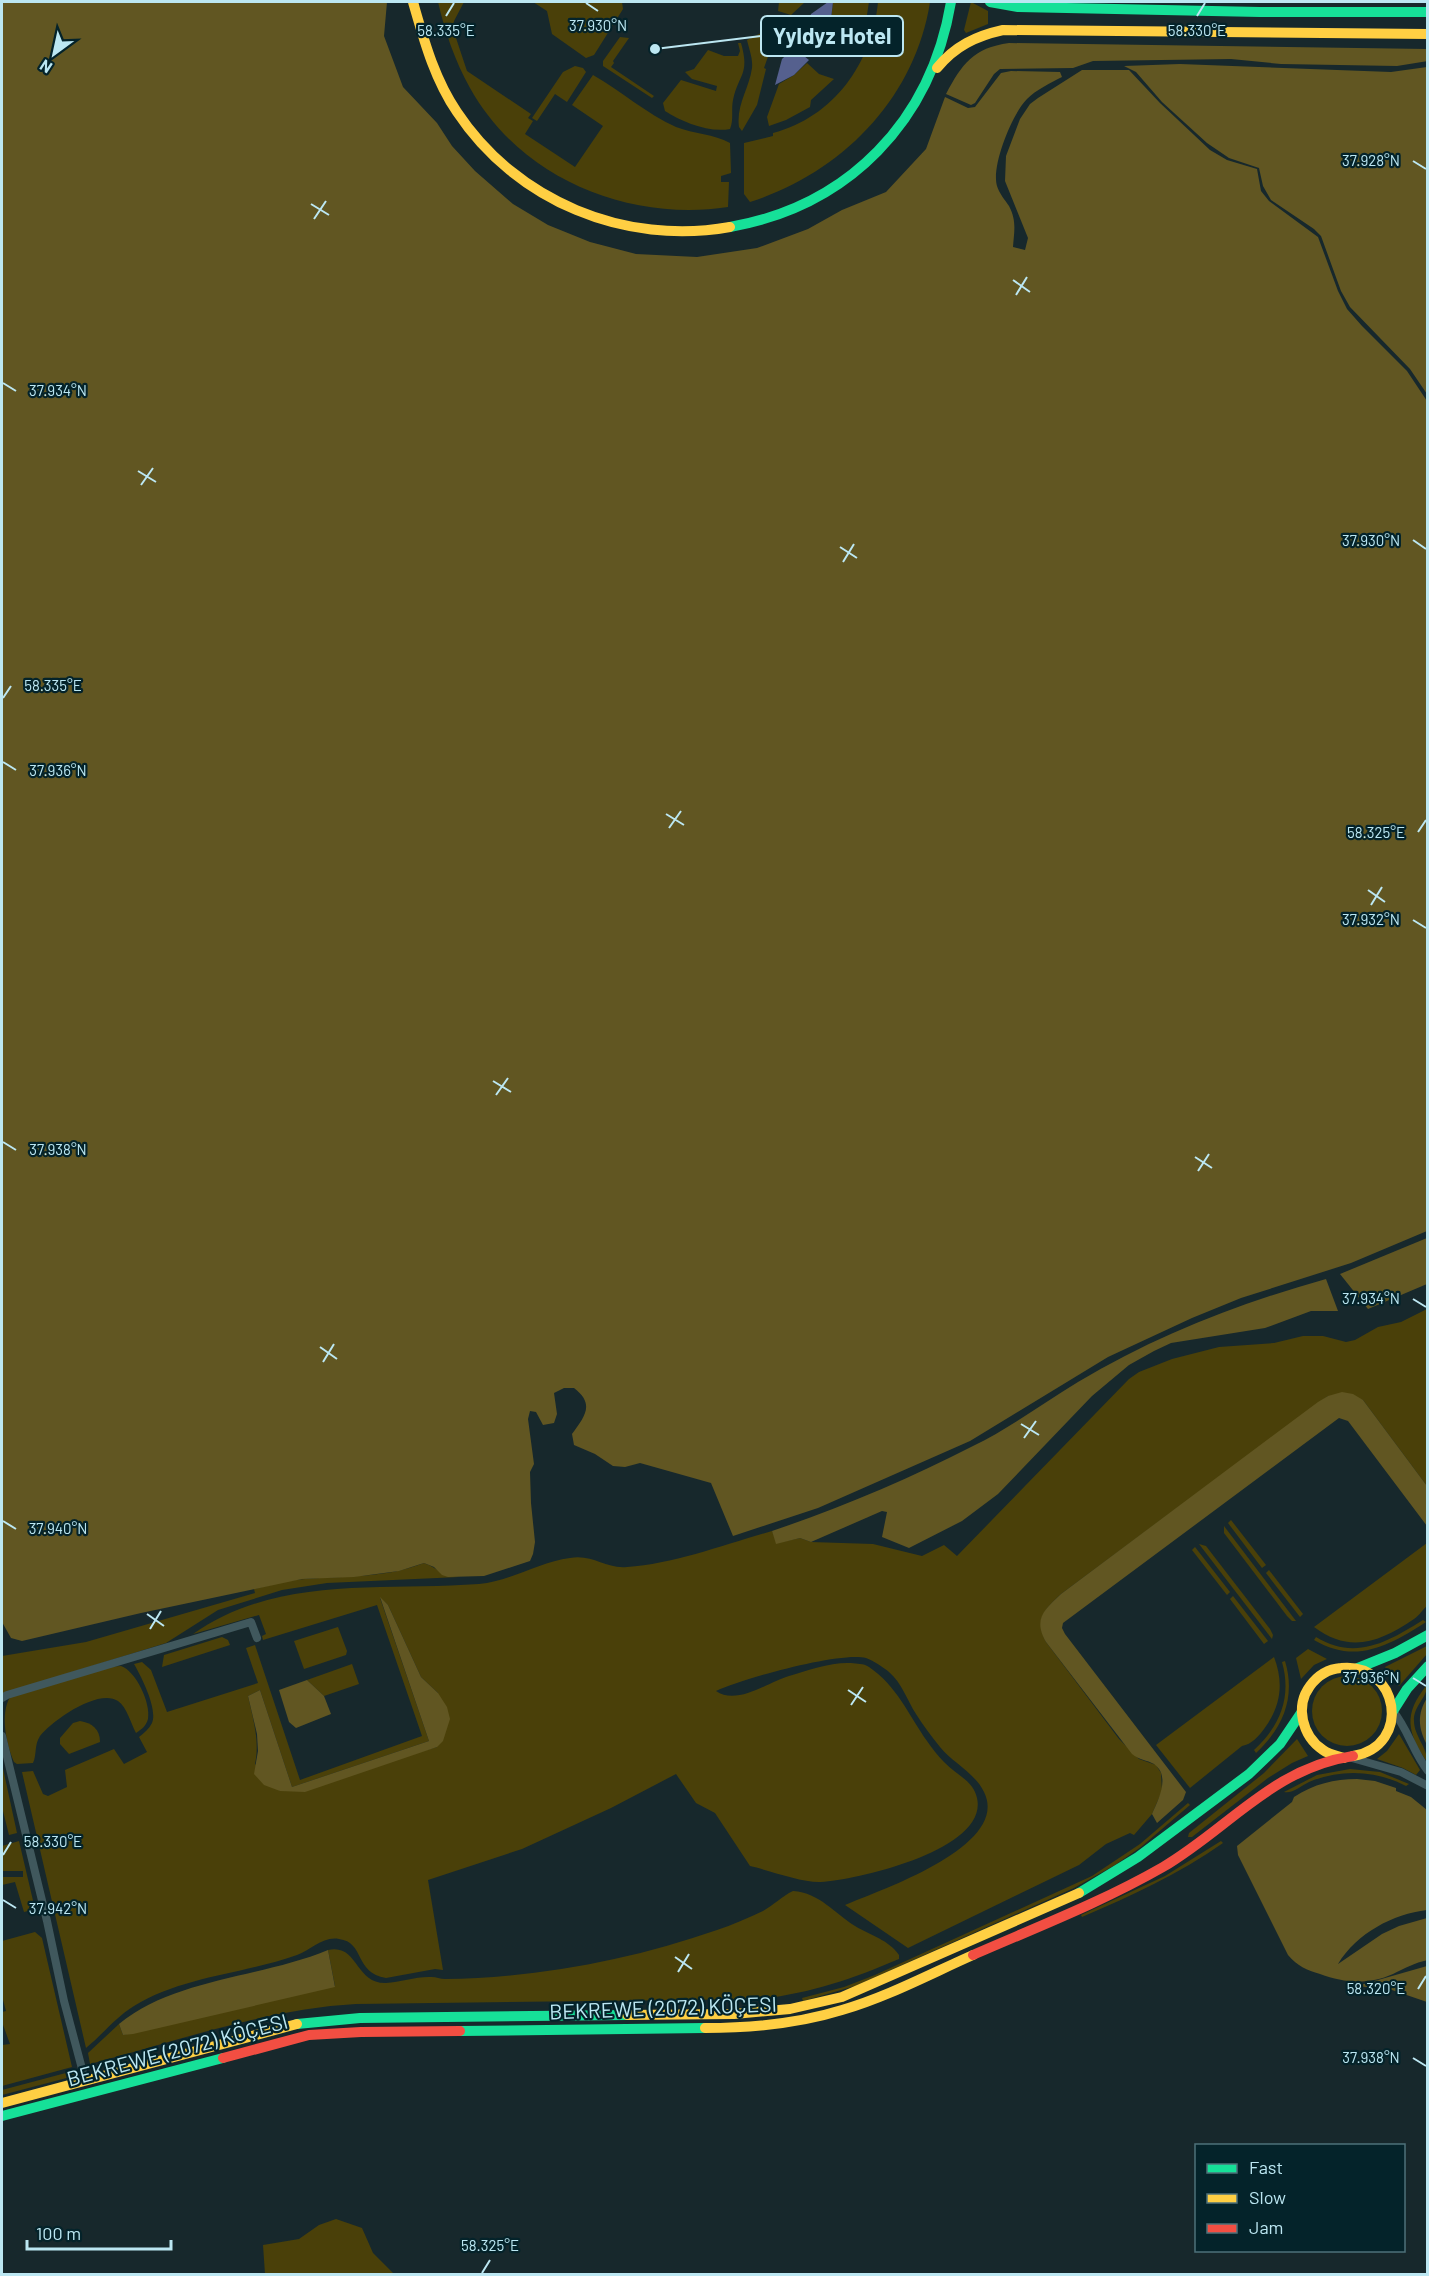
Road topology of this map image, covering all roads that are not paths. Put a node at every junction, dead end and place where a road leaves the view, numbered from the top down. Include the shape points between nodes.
1 (413, 2) edge
2 (951, 2) edge
3 (990, 2) edge
4 (1428, 12) edge
5 (1428, 34) edge
6 (928, 80) junction
7 (1428, 1635) edge
8 (257, 1638) dead end
9 (1428, 1666) edge
10 (1358, 1668) junction
11 (2, 1698) edge
12 (1393, 1711) junction
13 (1301, 1713) junction
14 (2, 1736) edge
15 (1348, 1758) junction
16 (1428, 1771) edge
17 (1428, 1786) edge
18 (86, 2080) junction
19 (2, 2103) edge
20 (2, 2116) edge

1 - 6 main road via 423,45 442,89 468,129 501,164 539,193 582,215 652,232 700,234 740,228 770,220 814,200 854,174 878,152 903,122
2 - 6 main road
3 - 4 main road via 1018,8
5 - 6 main road via 1002,30 977,36 956,47
7 - 10 main road, BEKREWE (2072) KÖÇESI
8 - 11 street via 251,1622
9 - 12 main road, BEKREWE (2072) KÖÇESI
10 - 12 main road via 1380,1680
10 - 13 main road, BEKREWE (2072) KÖÇESI via 1333,1668 1318,1676 1307,1689
12 - 15 main road, BEKREWE (2072) KÖÇESI via 1382,1742 1368,1753
12 - 16 street
13 - 15 main road via 1314,1744 1328,1754
13 - 18 main road, BEKREWE (2072) KÖÇESI via 1280,1744 1249,1774 1105,1878 1061,1902 842,1997 790,2009 734,2014 305,2022
14 - 18 street
15 - 17 street via 1401,1772
15 - 20 main road, BEKREWE (2072) KÖÇESI via 1316,1764 1290,1776 1155,1870 1067,1914 847,2010 793,2023 735,2028 361,2031 309,2035
18 - 19 main road, BEKREWE (2072) KÖÇESI

